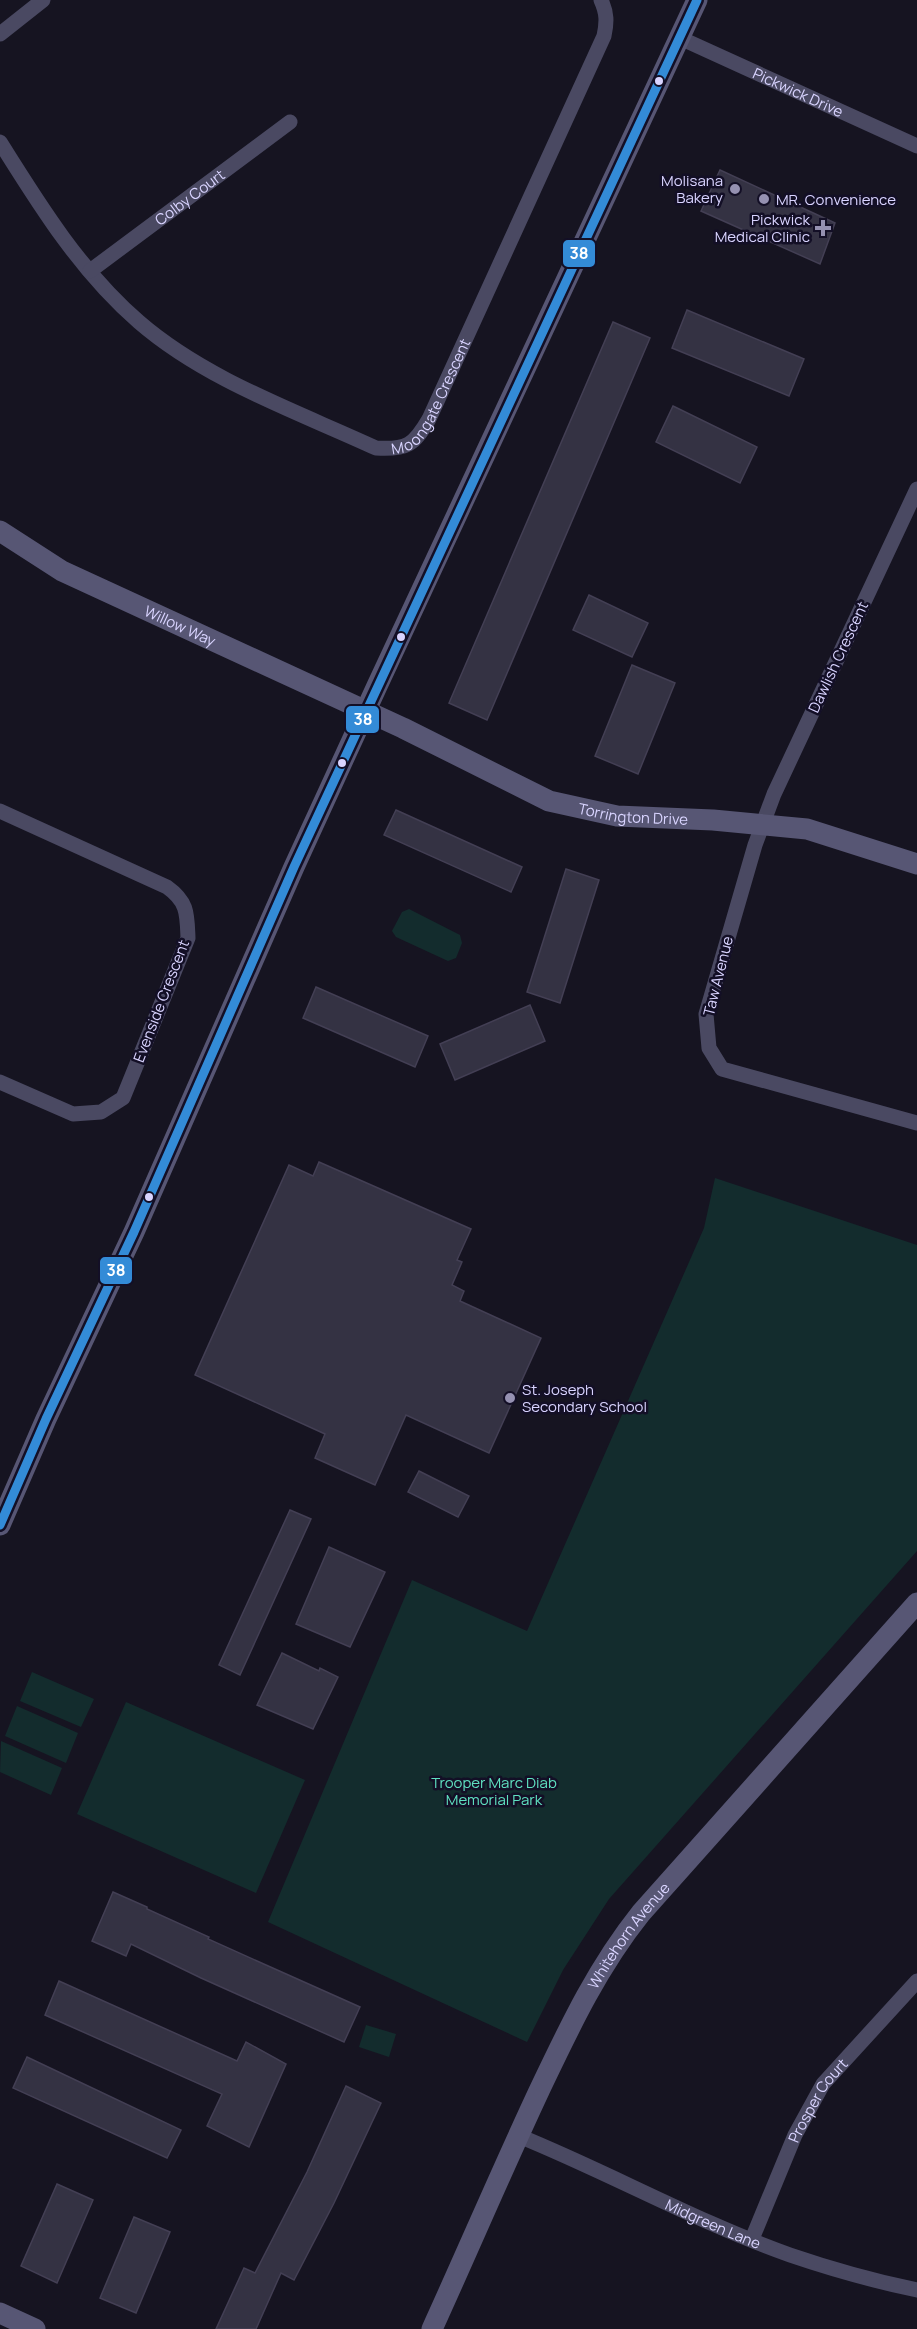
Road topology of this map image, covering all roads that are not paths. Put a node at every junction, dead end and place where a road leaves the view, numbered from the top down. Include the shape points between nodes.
1 (43, 0) edge
2 (601, 0) edge
3 (697, 0) edge
4 (0, 34) edge
5 (680, 38) junction
6 (290, 122) dead end
7 (0, 142) edge
8 (917, 146) edge
9 (90, 272) junction
10 (917, 489) edge
11 (0, 531) edge
12 (365, 711) junction
13 (0, 811) edge
14 (762, 826) junction
15 (917, 864) edge
16 (0, 1082) edge
17 (917, 1123) edge
18 (0, 1525) edge
19 (917, 1603) edge
20 (917, 1981) edge
21 (519, 2136) junction
22 (752, 2240) junction
23 (917, 2290) edge
24 (0, 2313) edge
25 (35, 2329) edge
26 (432, 2329) edge

1 - 4 street
2 - 9 street, Moongate Crescent via 607,23 604,36 429,419 418,438 407,446 375,448 216,373 139,322
3 - 5 street
5 - 8 street, Pickwick Drive
5 - 12 street
6 - 9 street, Colby Court
7 - 9 street, Moongate Crescent via 48,219
10 - 14 street, Dawlish Crescent
11 - 12 street, Willow Way via 62,571
12 - 14 street, Torrington Drive via 549,801 617,816
12 - 18 street
13 - 16 street, Evenside Crescent via 167,887 178,895 187,911 188,938 123,1098 101,1112 73,1114
14 - 15 street, Torrington Drive via 807,829
14 - 17 street, Taw Avenue via 706,1014 709,1048 722,1069
19 - 21 street, Whitehorn Avenue via 617,1942 582,2002
20 - 22 street, Prosper Court via 823,2084 795,2135
21 - 22 street, Midgreen Lane
21 - 26 street, Whitehorn Avenue
22 - 23 street, Midgreen Lane via 879,2282
24 - 25 street

